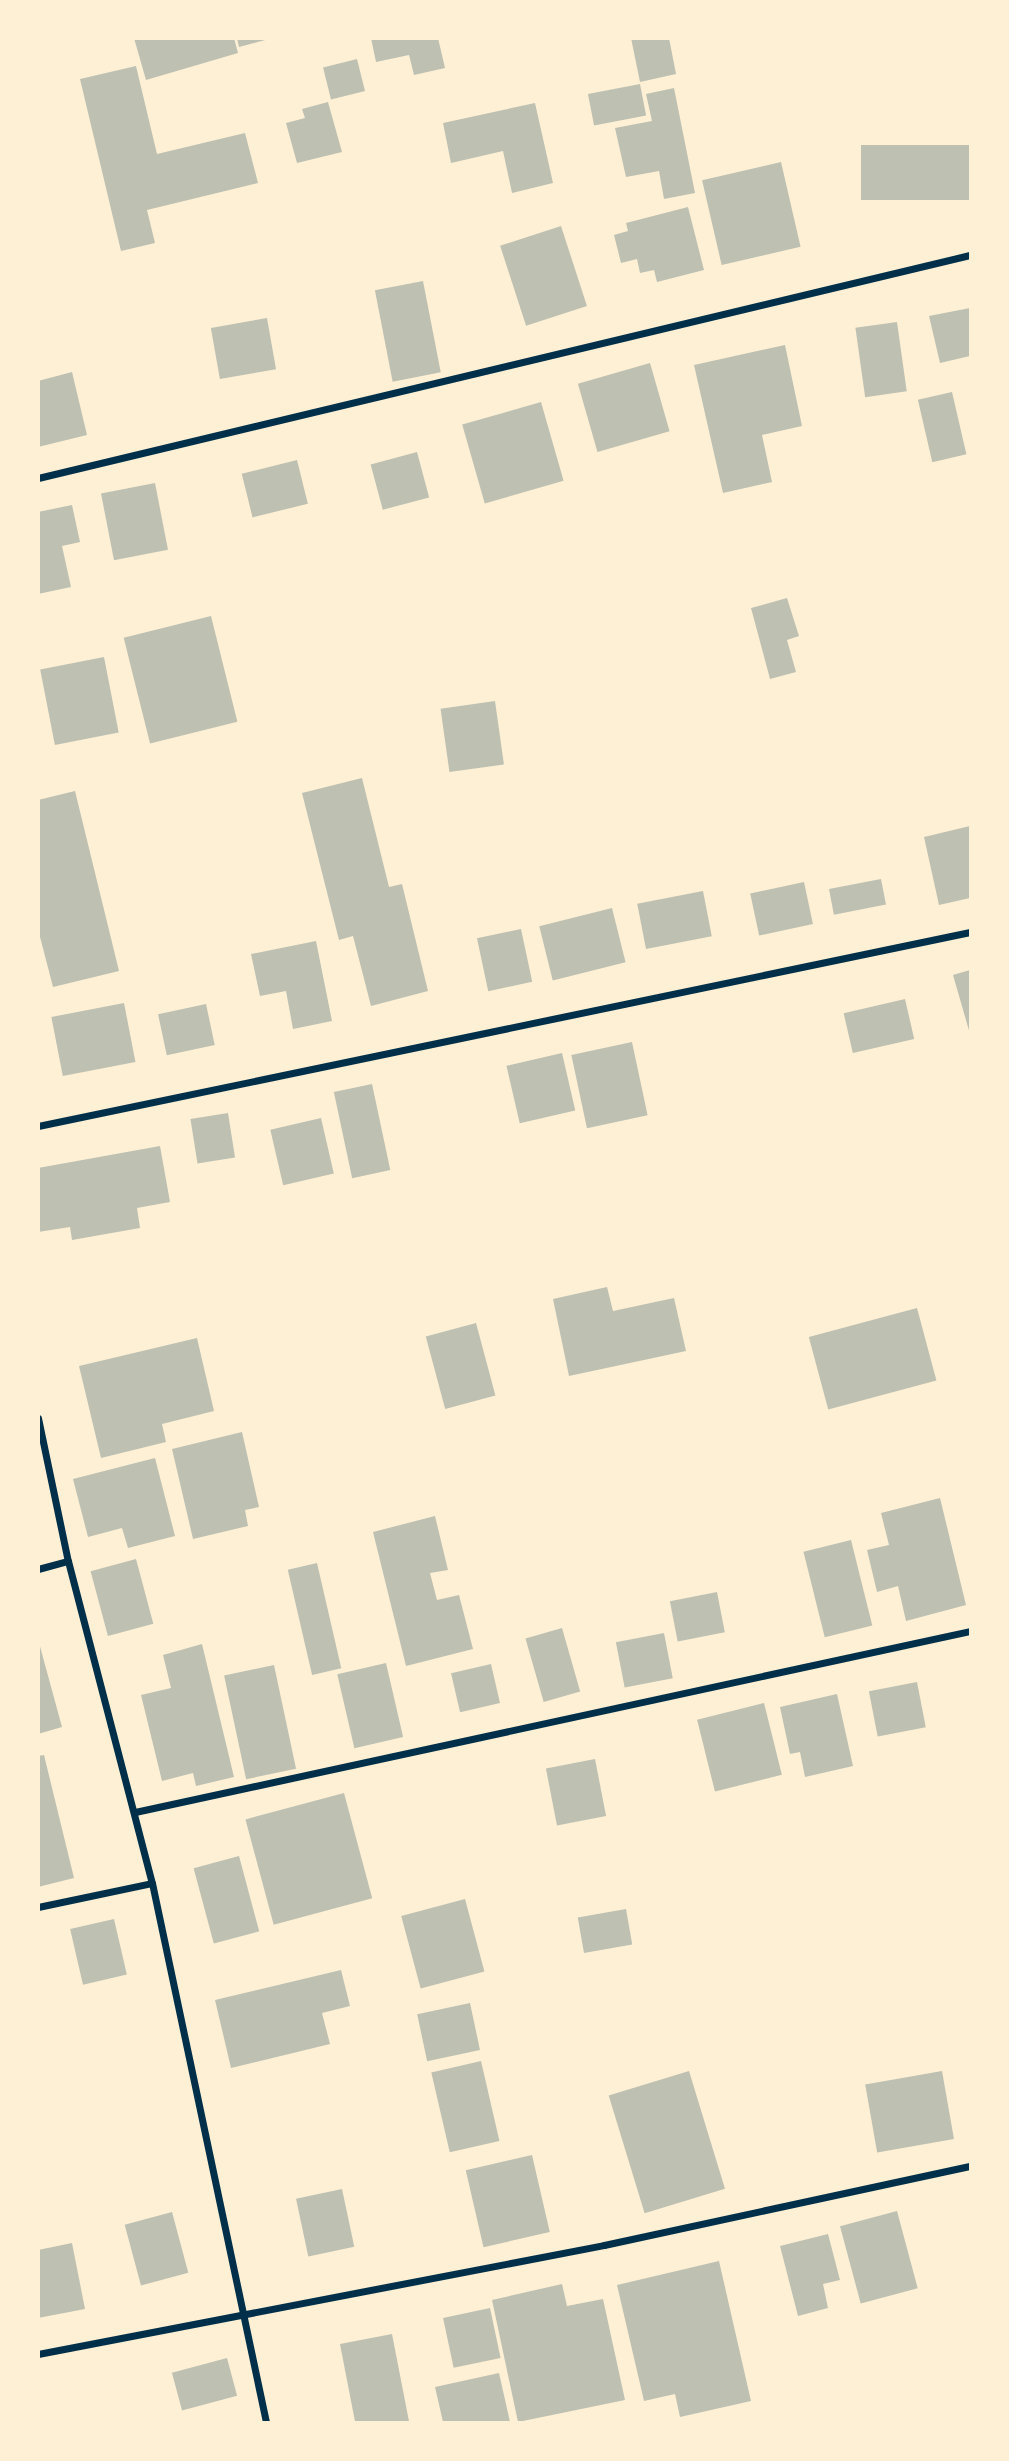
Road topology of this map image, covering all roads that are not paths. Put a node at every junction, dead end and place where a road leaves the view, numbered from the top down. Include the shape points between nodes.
1 (971, 255) edge
2 (38, 478) edge
3 (971, 932) edge
4 (38, 1126) edge
5 (38, 1418) edge
6 (68, 1562) junction
7 (38, 1569) edge
8 (971, 1631) edge
9 (135, 1812) junction
10 (152, 1882) junction
11 (38, 1907) edge
12 (971, 2166) edge
13 (239, 2316) junction
14 (38, 2354) edge
15 (266, 2423) edge

1 - 2 street
3 - 4 street
5 - 6 street
6 - 7 street
6 - 9 street
8 - 9 street
9 - 10 street
10 - 11 street
10 - 13 street
12 - 13 street
13 - 14 street
13 - 15 street

